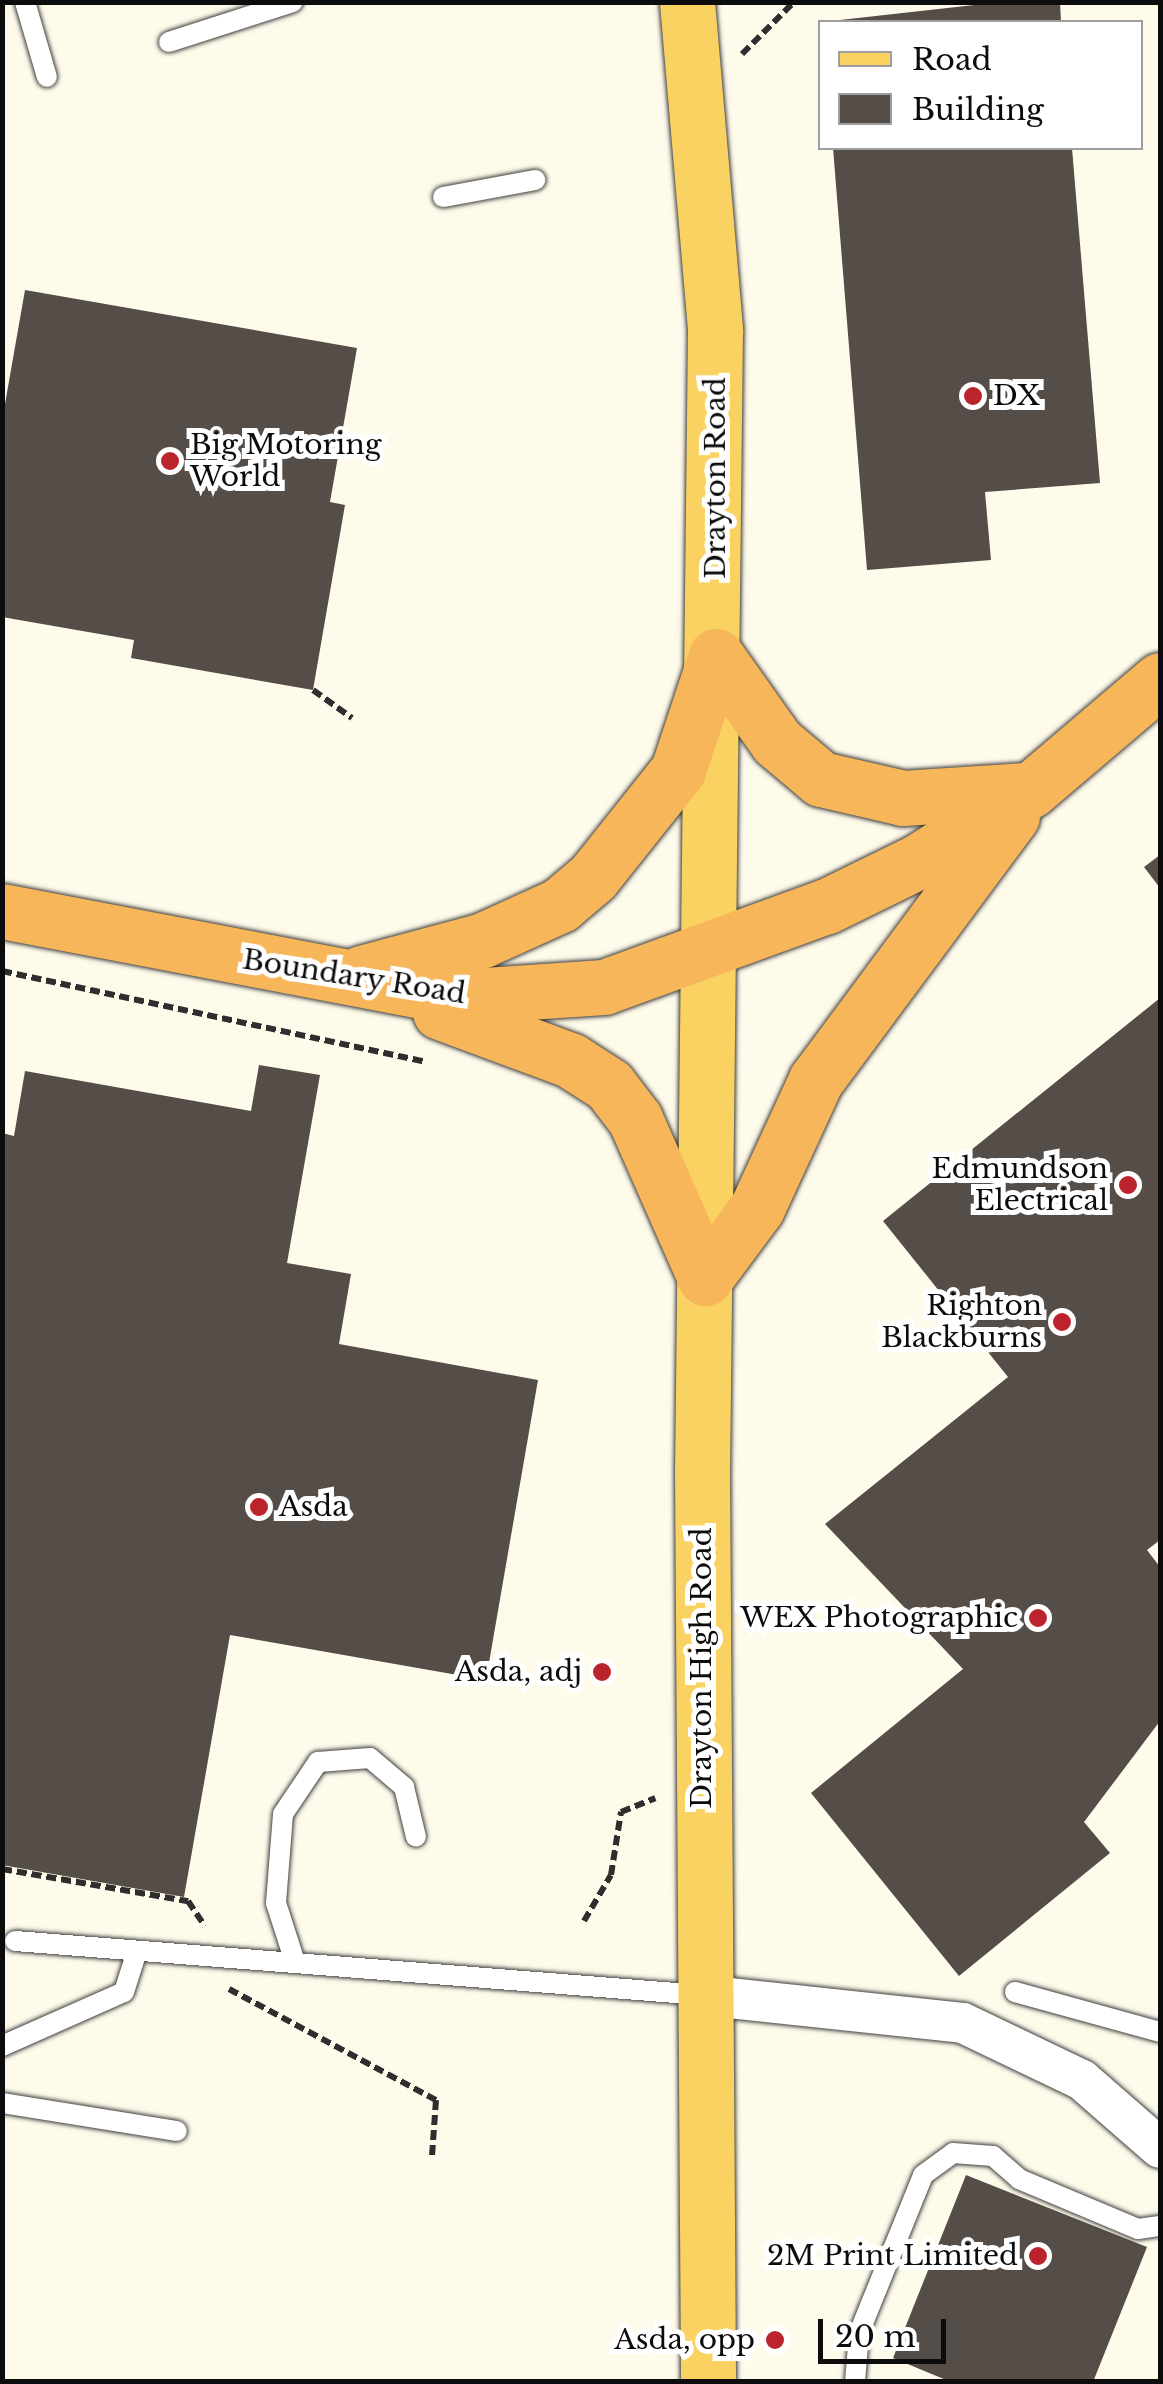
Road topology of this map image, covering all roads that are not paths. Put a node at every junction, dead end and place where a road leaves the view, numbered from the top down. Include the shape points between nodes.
1 (25, 2) edge
2 (292, 2) edge
3 (686, 2) edge
4 (169, 42) dead end
5 (47, 77) dead end
6 (536, 180) dead end
7 (443, 197) dead end
8 (716, 656) junction
9 (1160, 680) edge
10 (1032, 789) junction
11 (2, 911) edge
12 (705, 955) junction
13 (343, 978) junction
14 (706, 1278) junction
15 (416, 1837) dead end
16 (16, 1941) dead end
17 (137, 1951) junction
18 (294, 1959) junction
19 (1015, 1992) dead end
20 (701, 1995) junction
21 (1160, 2032) edge
22 (2, 2046) edge
23 (2, 2103) edge
24 (1154, 2127) edge
25 (177, 2131) dead end
26 (1160, 2226) edge
27 (708, 2382) edge
28 (855, 2382) edge

1 - 5 lane
2 - 4 lane
3 - 8 main road, Drayton Road via 700,84 714,330
6 - 7 lane
8 - 10 highway via 777,742 821,779 903,798
8 - 12 main road, Drayton Road
8 - 13 highway via 678,770 593,877 560,905 483,940
9 - 10 highway
10 - 12 highway, Boundary Road via 919,860
10 - 14 highway via 816,1080 758,1208
11 - 13 highway, Boundary Road
12 - 13 highway, Boundary Road via 622,982 526,998
12 - 14 main road, Drayton High Road
13 - 14 highway via 570,1060 609,1085 635,1118
14 - 20 main road, Drayton High Road
15 - 18 lane via 404,1787 370,1758 318,1762 283,1814 276,1903
16 - 17 lane
17 - 18 lane
17 - 22 lane via 124,1992
18 - 20 lane
19 - 21 lane
20 - 24 street via 962,2023 1082,2080
20 - 27 main road, Drayton High Road
23 - 25 lane
26 - 28 lane via 1138,2229 1019,2179 992,2156 954,2154 924,2174 859,2333

